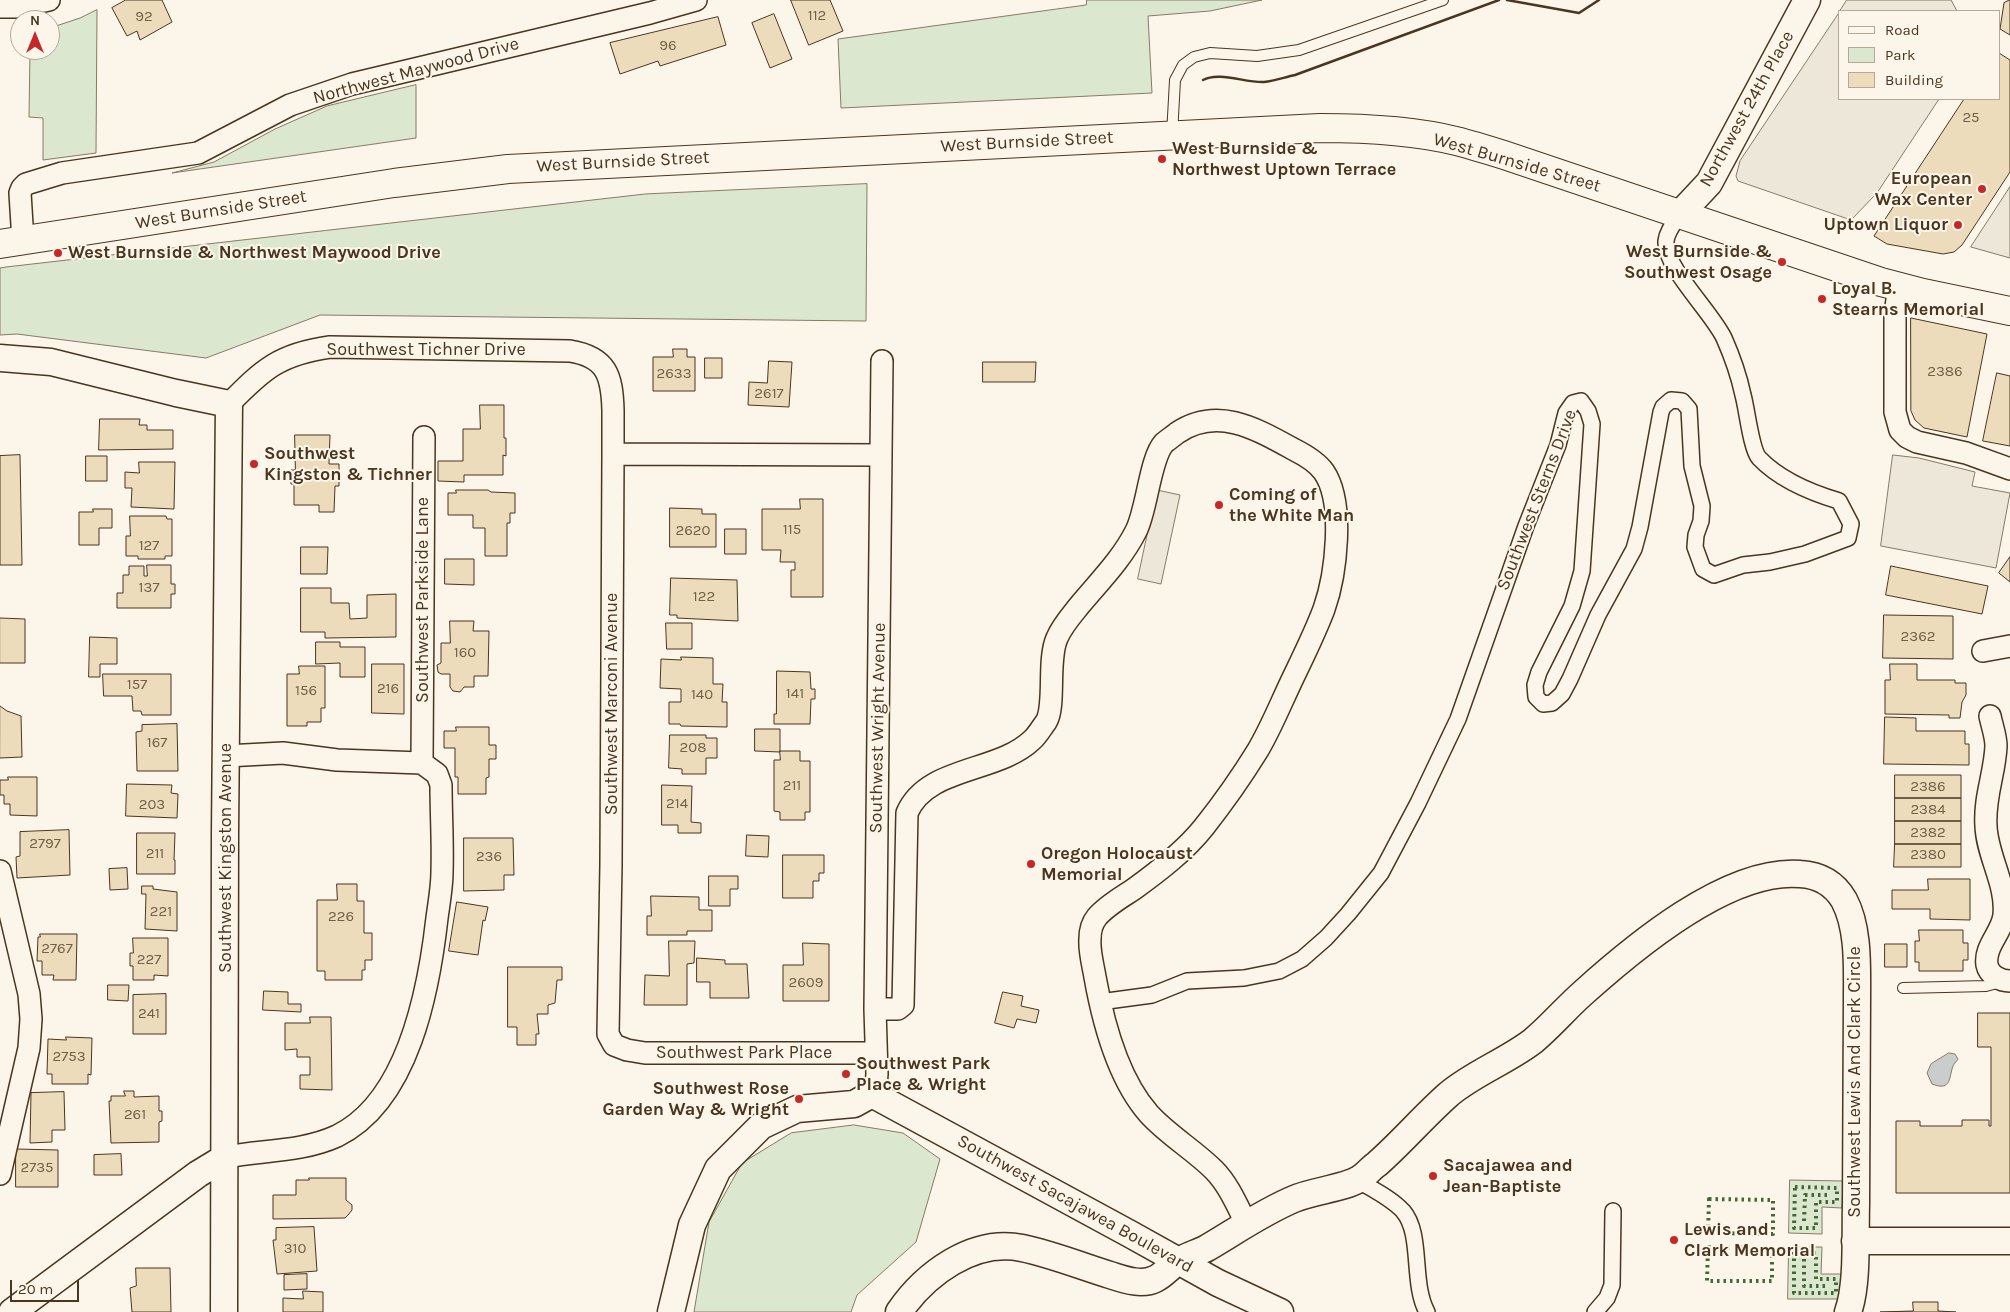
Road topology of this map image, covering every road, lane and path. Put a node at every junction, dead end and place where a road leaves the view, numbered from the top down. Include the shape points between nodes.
1 (49, 0) edge
2 (696, 0) edge
3 (1443, 0) edge
4 (1807, 0) edge
5 (0, 7) edge
6 (1172, 136) junction
7 (1680, 214) junction
8 (12, 243) edge
9 (1899, 287) junction
10 (2010, 311) edge
11 (0, 358) edge
12 (882, 361) dead end
13 (602, 365) joint
14 (228, 404) junction
15 (424, 437) dead end
16 (613, 454) junction
17 (882, 455) junction
18 (2010, 469) edge
19 (2010, 646) edge
20 (1982, 651) dead end
21 (1990, 716) dead end
22 (226, 756) junction
23 (422, 762) junction
24 (0, 871) edge
25 (2007, 981) edge
26 (1903, 988) dead end
27 (1100, 1002) junction
28 (875, 1009) junction
29 (614, 1045) joint
30 (875, 1053) junction
31 (872, 1094) junction
32 (226, 1157) junction
33 (0, 1174) edge
34 (1358, 1180) junction
35 (1613, 1211) dead end
36 (1246, 1223) junction
37 (1856, 1241) junction
38 (2010, 1241) edge
39 (1180, 1260) junction
40 (12, 1312) edge
41 (224, 1312) edge
42 (671, 1312) edge
43 (899, 1312) edge
44 (1280, 1312) edge
45 (1426, 1312) edge
46 (1595, 1312) edge
47 (1848, 1312) edge

1 - 5 street
2 - 8 street, Northwest Maywood Drive via 352,84 290,105 198,153 34,180 20,193
3 - 6 lane via 1292,51 1257,56 1210,53 1194,57 1183,65 1175,80
4 - 7 street, Northwest 24th Place via 1709,183
6 - 7 main road, West Burnside Street via 1320,128 1408,133 1455,141 1504,155
6 - 8 main road, West Burnside Street via 508,169 394,183
7 - 9 main road, West Burnside Street
7 - 27 street, Southwest Sterns Drive via 1668,232 1667,253 1724,338 1744,397 1757,456 1790,480 1839,501 1851,524 1848,538 1804,554 1743,565 1714,575 1703,569 1694,547 1702,506 1692,466 1689,409 1682,401 1671,400 1661,412 1634,549 1598,614 1562,694 1552,703 1543,704 1536,697 1539,672 1572,606 1582,571 1592,424 1581,401 1573,403 1566,413 1558,445 1458,719 1380,873 1348,914 1302,959 1279,971 1244,978 1186,981 1152,995
9 - 10 main road, West Burnside Street
9 - 18 street via 1895,313 1895,412 1900,430 1917,442 1966,453
11 - 14 street via 51,362
12 - 17 street, Southwest Wright Avenue
13 - 14 street, Southwest Tichner Drive via 588,356 570,351 330,347 298,354 270,366 254,377
13 - 16 street, Southwest Marconi Avenue via 612,386
14 - 22 street, Southwest Kingston Avenue
15 - 23 street, Southwest Parkside Lane
16 - 17 street
16 - 29 street, Southwest Marconi Avenue via 608,1034
17 - 28 street, Southwest Wright Avenue
19 - 20 street
21 - 25 street via 1996,747 1988,788 1986,827 2004,903 2002,926 1989,948 1987,966 1991,973
22 - 23 street via 283,753 337,760
22 - 32 street, Southwest Kingston Avenue
23 - 32 street via 437,774 441,785 442,874 430,971 419,1020 400,1066 380,1099 365,1116 338,1135 305,1147
24 - 33 street via 29,994 31,1019 29,1048
25 - 26 lane via 1986,986
27 - 28 street via 1089,943 1095,919 1191,843 1206,826 1259,749 1325,606 1337,528 1334,498 1324,472 1299,452 1244,424 1216,420 1191,424 1164,443 1158,454 1138,528 1124,552 1066,622 1057,638 1050,716 1032,741 1010,754 942,781 919,794 910,805 907,813 903,1005 898,1009
27 - 36 street via 1130,1088 1149,1113 1217,1172
28 - 30 street, Southwest Wright Avenue
29 - 30 street, Southwest Park Place via 645,1053
30 - 31 street, Southwest Wright Avenue via 876,1080
31 - 39 street, Southwest Sacajawea Boulevard
31 - 42 street via 854,1104 797,1110 761,1126 718,1169 692,1225
32 - 40 street via 198,1174
32 - 41 street, Southwest Kingston Avenue
34 - 36 street, Southwest Lewis And Clark Circle via 1296,1198
34 - 37 street, Southwest Lewis And Clark Circle via 1452,1091 1532,1041 1588,988 1677,919 1721,892 1750,880 1792,873 1812,875 1829,882 1843,899 1854,934 1857,990
34 - 45 street via 1402,1210 1409,1219 1420,1300
35 - 46 street via 1612,1285 1607,1298
36 - 39 street, Southwest Lewis And Clark Circle
37 - 38 street
37 - 47 street, Southwest Lewis And Clark Circle via 1854,1288
39 - 43 street, Southwest Lewis And Clark Circle via 1163,1274 1146,1282 1125,1279 1019,1247 984,1250 956,1260 926,1279
39 - 44 street, Southwest Sacajawea Boulevard via 1218,1283

